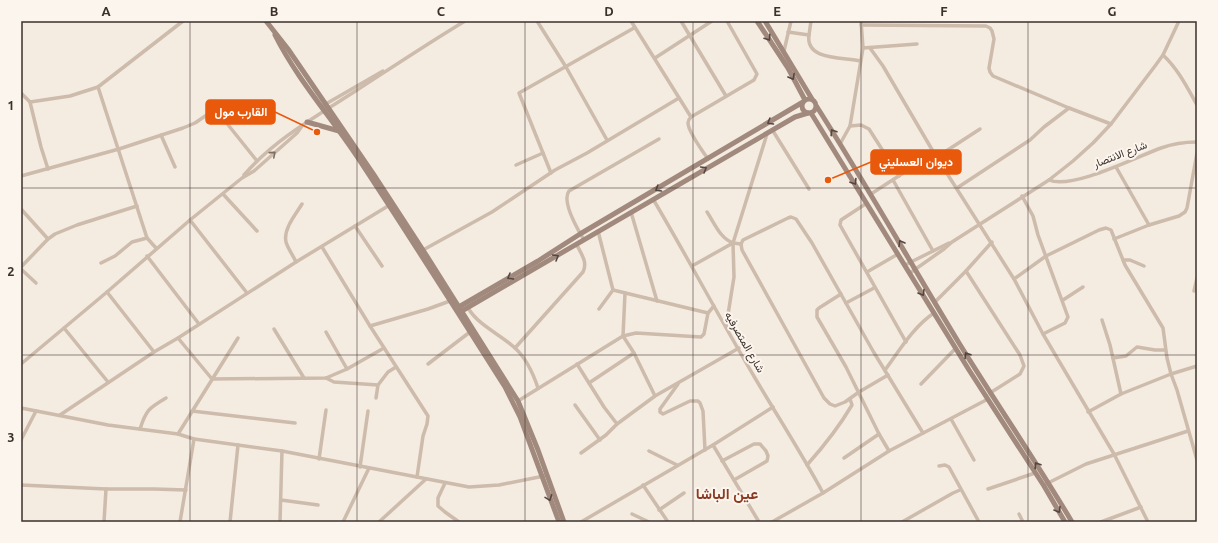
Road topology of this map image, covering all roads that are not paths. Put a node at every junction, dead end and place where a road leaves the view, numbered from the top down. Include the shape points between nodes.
1 (183, 21) edge
2 (266, 21) edge
3 (465, 21) edge
4 (537, 21) edge
5 (630, 21) edge
6 (681, 21) edge
7 (712, 21) edge
8 (727, 21) edge
9 (757, 21) edge
10 (765, 21) edge
11 (791, 21) edge
12 (811, 21) edge
13 (1179, 21) edge
14 (861, 23) edge
15 (634, 28) junction
16 (788, 32) junction
17 (689, 35) junction
18 (809, 35) junction
19 (917, 44) dead end
20 (863, 48) junction
21 (870, 48) junction
22 (784, 51) junction
23 (1163, 55) junction
24 (655, 58) junction
25 (860, 61) junction
26 (566, 67) junction
27 (98, 87) junction
28 (21, 93) edge
29 (726, 96) junction
30 (679, 98) junction
31 (812, 99) junction
32 (804, 101) junction
33 (30, 102) junction
34 (1197, 105) edge
35 (817, 107) junction
36 (325, 108) junction
37 (1069, 108) junction
38 (809, 113) junction
39 (691, 117) junction
40 (307, 122) junction
41 (1111, 124) junction
42 (302, 126) junction
43 (850, 126) junction
44 (980, 129) dead end
45 (339, 131) junction
46 (773, 131) junction
47 (767, 134) junction
48 (161, 135) junction
49 (659, 139) dead end
50 (607, 140) junction
51 (1197, 142) edge
52 (840, 144) junction
53 (119, 149) junction
54 (543, 153) junction
55 (934, 153) junction
56 (1197, 153) edge
57 (937, 157) junction
58 (708, 160) junction
59 (257, 161) junction
60 (516, 165) dead end
61 (175, 167) dead end
62 (1116, 167) junction
63 (48, 169) junction
64 (1195, 170) edge
65 (551, 173) junction
66 (21, 176) edge
67 (899, 176) junction
68 (242, 178) junction
69 (893, 180) junction
70 (1049, 180) junction
71 (957, 188) junction
72 (809, 190) dead end
73 (223, 194) junction
74 (871, 194) junction
75 (1022, 196) junction
76 (653, 199) junction
77 (867, 202) junction
78 (302, 204) dead end
79 (137, 206) junction
80 (388, 206) junction
81 (21, 209) edge
82 (631, 211) junction
83 (708, 212) dead end
84 (190, 220) junction
85 (980, 224) junction
86 (1149, 225) junction
87 (355, 226) junction
88 (257, 231) dead end
89 (598, 231) junction
90 (580, 234) junction
91 (147, 238) junction
92 (48, 239) junction
93 (1114, 239) junction
94 (584, 240) junction
95 (952, 242) junction
96 (992, 242) junction
97 (733, 243) junction
98 (741, 244) junction
99 (577, 245) junction
100 (322, 246) junction
101 (156, 248) junction
102 (423, 250) junction
103 (933, 251) junction
104 (898, 254) junction
105 (147, 256) junction
106 (1046, 256) junction
107 (1123, 260) junction
108 (911, 261) junction
109 (296, 262) junction
110 (101, 263) dead end
111 (905, 265) junction
112 (382, 266) dead end
113 (692, 266) junction
114 (1144, 266) dead end
115 (21, 268) edge
116 (915, 270) junction
117 (966, 271) junction
118 (867, 272) junction
119 (910, 273) junction
120 (1014, 278) junction
121 (1197, 278) edge
122 (36, 283) dead end
123 (1083, 287) dead end
124 (874, 288) junction
125 (613, 290) junction
126 (1194, 291) dead end
127 (107, 292) junction
128 (247, 293) junction
129 (625, 293) junction
130 (841, 294) junction
131 (1063, 300) junction
132 (450, 301) junction
133 (657, 301) junction
134 (935, 302) junction
135 (846, 303) junction
136 (714, 306) junction
137 (468, 308) junction
138 (599, 309) dead end
139 (458, 310) junction
140 (708, 314) junction
141 (934, 314) junction
142 (1102, 320) dead end
143 (199, 324) junction
144 (370, 326) junction
145 (64, 328) junction
146 (274, 328) dead end
147 (726, 328) junction
148 (326, 332) dead end
149 (470, 332) junction
150 (1043, 334) junction
151 (623, 336) junction
152 (178, 338) junction
153 (238, 338) dead end
154 (906, 342) junction
155 (384, 348) junction
156 (515, 348) junction
157 (739, 348) junction
158 (956, 348) junction
159 (1166, 350) junction
160 (154, 352) junction
161 (634, 353) junction
162 (1113, 358) junction
163 (21, 364) edge
164 (428, 364) dead end
165 (577, 364) junction
166 (1197, 366) edge
167 (396, 367) junction
168 (347, 369) junction
169 (885, 370) junction
170 (1171, 374) junction
171 (888, 375) junction
172 (304, 378) junction
173 (326, 378) junction
174 (212, 379) junction
175 (108, 382) junction
176 (589, 383) junction
177 (679, 383) junction
178 (921, 384) dead end
179 (378, 385) junction
180 (538, 388) junction
181 (859, 392) junction
182 (990, 393) junction
183 (1121, 394) junction
184 (655, 396) junction
185 (166, 398) dead end
186 (376, 398) dead end
187 (850, 399) junction
188 (988, 399) junction
189 (518, 401) junction
190 (575, 405) dead end
191 (773, 407) junction
192 (21, 408) edge
193 (326, 410) dead end
194 (192, 411) junction
195 (368, 411) dead end
196 (36, 412) junction
197 (1088, 412) junction
198 (60, 415) junction
199 (951, 419) junction
200 (295, 423) dead end
201 (617, 424) junction
202 (140, 429) junction
203 (1188, 431) junction
204 (923, 433) junction
205 (178, 434) junction
206 (879, 434) junction
207 (194, 439) junction
208 (21, 440) edge
209 (600, 440) junction
210 (238, 445) junction
211 (713, 446) junction
212 (705, 450) junction
213 (889, 451) junction
214 (282, 452) junction
215 (649, 452) dead end
216 (1196, 452) edge
217 (581, 454) dead end
218 (1114, 454) junction
219 (844, 458) dead end
220 (319, 459) junction
221 (974, 460) dead end
222 (1197, 460) edge
223 (722, 461) junction
224 (677, 465) junction
225 (807, 465) junction
226 (939, 466) dead end
227 (360, 467) junction
228 (369, 468) junction
229 (1035, 473) junction
230 (547, 475) junction
231 (541, 477) junction
232 (417, 478) junction
233 (426, 479) junction
234 (734, 480) junction
235 (445, 483) junction
236 (1046, 484) junction
237 (21, 485) edge
238 (643, 485) junction
239 (106, 489) junction
240 (988, 489) dead end
241 (186, 490) junction
242 (960, 490) junction
243 (684, 493) dead end
244 (823, 493) junction
245 (281, 500) junction
246 (318, 505) dead end
247 (1141, 507) junction
248 (659, 510) junction
249 (632, 514) dead end
250 (1019, 514) dead end
251 (104, 522) edge
252 (180, 522) edge
253 (230, 522) edge
254 (280, 522) edge
255 (343, 522) edge
256 (379, 522) edge
257 (459, 522) edge
258 (559, 522) edge
259 (564, 522) edge
260 (581, 522) edge
261 (649, 522) edge
262 (668, 522) edge
263 (759, 522) edge
264 (772, 522) edge
265 (902, 522) edge
266 (979, 522) edge
267 (1023, 522) edge
268 (1065, 522) edge
269 (1072, 522) edge
270 (1101, 522) edge
271 (1148, 522) edge

1 - 27 street
2 - 36 street via 288,49
3 - 36 street
4 - 26 street
5 - 15 street
6 - 17 street
7 - 17 street
8 - 29 street via 757,74 754,80
9 -> 32 street via 788,68
10 - 22 street
11 - 16 street
12 - 18 street
13 - 23 street
14 - 20 street
14 - 37 street via 986,26 994,36 989,68 993,76
15 - 24 street
15 - 26 street
16 - 18 street
16 - 22 street
17 - 24 street
17 - 29 street
18 - 25 street via 810,44 819,53 832,58
19 - 21 street
20 - 21 street
20 - 25 street
21 - 55 street
22 - 31 street
23 - 34 street via 1178,72
23 - 41 street
24 - 30 street
25 - 43 street
26 - 50 street
26 - 54 street via 519,93
27 - 33 street via 70,96
27 - 53 street
28 - 33 street
29 - 39 street
30 - 39 street
30 - 50 street
31 - 32 street
31 - 35 street
32 - 38 street via 803,110
32 -> 58 street
33 - 63 street
35 - 38 street
52 -> 35 street
36 - 40 street
36 - 45 street
36 - 102 street
37 - 41 street
37 - 71 street via 1030,140
38 - 46 street via 795,117
38 -> 77 street
39 - 58 street via 688,125
40 - 42 street
40 - 45 street
41 - 70 street via 1084,152
42 - 59 street
68 -> 42 street via 254,171
43 - 52 street
43 - 67 street via 861,125 869,129
44 - 57 street
45 - 80 street
46 - 47 street
46 - 72 street
76 -> 47 street
47 - 97 street
48 - 53 street
48 - 59 street via 189,126 215,110
48 - 61 street
49 - 90 street via 568,191 566,200
50 - 65 street
51 - 62 street, شارع الانتصار via 1161,148
52 - 74 street
53 - 63 street
53 - 79 street
54 - 60 street
54 - 65 street
55 - 57 street
55 - 67 street
56 - 64 street
57 - 71 street
58 -> 90 street
59 - 68 street
62 - 70 street, شارع الانتصار via 1066,182
62 - 86 street
63 - 66 street
64 - 86 street via 1187,210 1179,216
65 - 102 street via 492,212
67 - 69 street
68 - 73 street
69 - 74 street
69 - 103 street
70 - 75 street
71 - 85 street
73 - 84 street
73 - 88 street
108 -> 74 street
75 - 85 street
75 - 106 street via 1033,216
76 - 82 street
76 - 113 street, شارع المتصرفيه
77 - 104 street
77 - 118 street via 840,222 840,225
78 - 109 street via 290,224 286,238
79 - 91 street
79 - 92 street via 65,229
80 - 87 street
80 - 132 street
81 - 92 street
82 - 89 street
82 - 133 street
83 - 97 street via 722,236
84 - 101 street
84 - 128 street
85 - 95 street
85 - 96 street
86 - 93 street
87 - 100 street
87 - 112 street
89 - 94 street
89 - 125 street
90 - 94 street
90 -> 139 street
91 - 101 street
91 - 110 street via 132,242 115,256
92 - 115 street
93 - 106 street via 1111,230 1103,228
93 - 107 street
94 - 99 street
95 - 103 street
95 - 116 street
96 - 117 street
96 - 120 street
97 - 98 street
97 - 113 street
97 - 147 street via 734,277
98 - 130 street via 743,240 788,218 796,219
98 - 187 street via 824,398 836,406
137 -> 99 street
99 - 156 street via 585,262 583,272
100 - 109 street
100 - 144 street
101 - 105 street
102 - 139 street
103 - 108 street
104 - 111 street
104 - 118 street
105 - 127 street
105 - 143 street
106 - 120 street
106 - 131 street
107 - 114 street
107 - 159 street via 1161,324
108 - 111 street
108 - 116 street
109 - 128 street
111 - 119 street
113 - 136 street, شارع المتصرفيه
115 - 122 street
116 - 119 street
116 - 134 street
117 - 134 street
117 - 182 street via 1020,355 1024,366 1020,374
118 - 124 street
119 -> 141 street
120 - 150 street
121 - 126 street
123 - 131 street
124 - 135 street
124 - 154 street
125 - 129 street
125 - 138 street
127 - 145 street
127 - 160 street
128 - 143 street
129 - 133 street
129 - 151 street
130 - 135 street
130 - 181 street via 819,308 817,317
131 - 150 street via 1068,320
132 - 139 street
132 - 144 street
133 - 140 street
182 -> 134 street
135 - 169 street
136 - 140 street
136 - 147 street, شارع المتصرفيه
137 - 139 street
137 - 156 street via 476,318
139 - 149 street
139 - 189 street
140 - 151 street via 701,337 636,332
141 - 154 street
141 - 158 street
142 - 162 street
143 - 152 street
144 - 155 street
145 - 163 street
145 - 175 street
146 - 172 street
147 - 157 street, شارع المتصرفيه
148 - 168 street
149 - 164 street
149 - 231 street via 514,404 531,444
150 - 197 street
151 - 161 street
151 - 165 street
152 - 160 street
152 - 174 street
153 - 174 street
154 - 169 street
155 - 167 street
155 - 168 street
156 - 180 street via 531,368
157 - 177 street
157 - 191 street, شارع المتصرفيه
158 - 178 street
158 - 188 street
159 - 162 street via 1137,347 1126,356
159 - 170 street
160 - 175 street
161 - 176 street
161 - 184 street
162 - 183 street
165 - 176 street
165 - 180 street
166 - 170 street
167 - 179 street via 388,372
167 - 232 street via 428,416
168 - 173 street
169 - 171 street
170 - 183 street
170 - 203 street
171 - 181 street
171 - 204 street
172 - 173 street
172 - 174 street
173 - 179 street via 334,382
174 - 194 street
175 - 198 street
176 - 201 street
177 - 184 street
177 - 212 street via 660,412 663,414 690,401 698,401 703,411
179 - 186 street
180 - 189 street
181 - 187 street
181 - 206 street
236 -> 182 street
183 - 197 street
184 - 201 street
185 - 202 street via 148,410
187 - 225 street via 852,405 841,422
188 - 199 street
188 - 229 street
189 - 230 street
190 - 209 street
191 - 211 street
191 - 225 street, شارع المتصرفيه
192 - 196 street
193 - 220 street
194 - 200 street
194 - 205 street
195 - 227 street
196 - 198 street
196 - 208 street
197 - 218 street
198 - 202 street
199 - 204 street
199 - 221 street
201 - 209 street
202 - 205 street
203 - 216 street
203 - 218 street
204 - 213 street
205 - 207 street
206 - 213 street
206 - 219 street
207 - 210 street
207 - 241 street
209 - 217 street
210 - 214 street
210 - 253 street
211 - 212 street
211 - 223 street
212 - 224 street
213 - 244 street
214 - 220 street
214 - 245 street
215 - 224 street
216 - 222 street
218 - 236 street via 1080,466
218 - 247 street
220 - 227 street
223 - 234 street
223 - 234 street via 757,443 766,451 766,461
224 - 238 street
225 - 244 street, شارع المتصرفيه
226 - 242 street via 949,467
227 - 228 street
228 - 232 street
228 - 255 street
229 - 236 street
229 - 240 street
230 - 231 street
230 - 259 street
231 - 235 street via 479,487
231 -> 258 street
232 - 233 street
233 - 235 street
233 - 256 street
234 - 263 street
235 - 257 street via 438,498 438,506
236 -> 268 street
236 - 269 street
237 - 239 street
238 - 248 street
238 - 260 street
239 - 241 street
239 - 251 street
241 - 252 street
242 - 265 street
242 - 266 street
243 - 248 street
244 - 264 street
245 - 246 street
245 - 254 street
247 - 270 street
247 - 271 street
248 - 262 street
249 - 261 street
250 - 267 street

